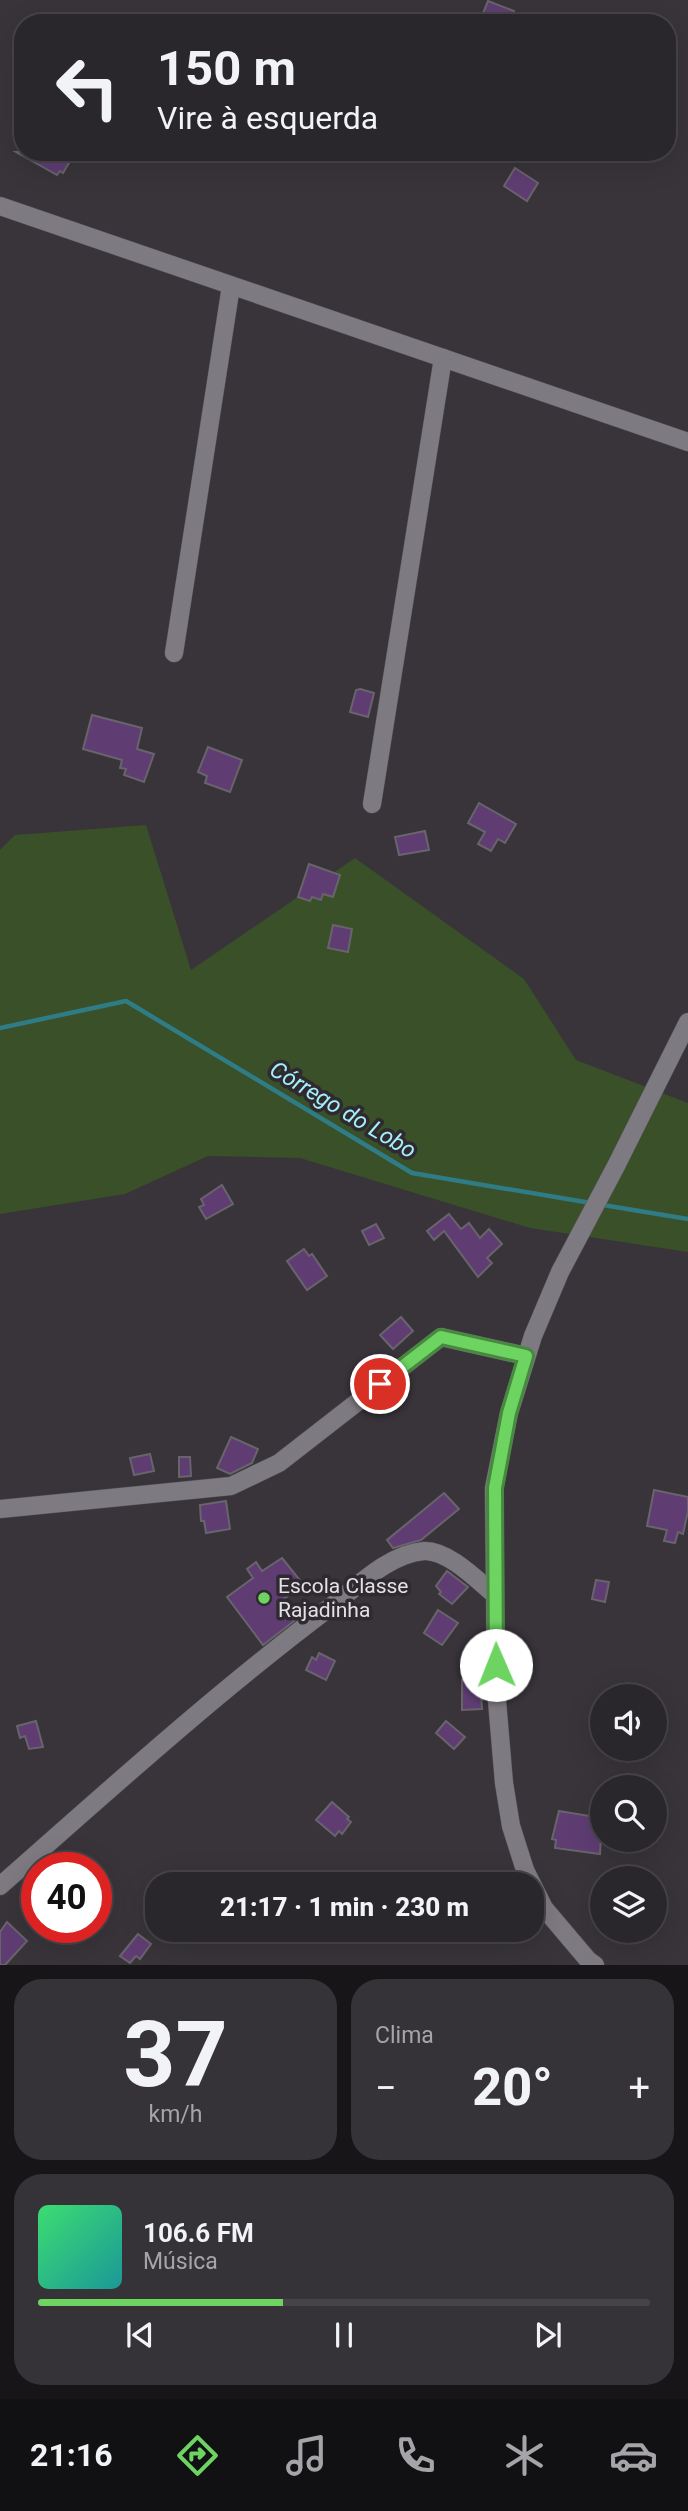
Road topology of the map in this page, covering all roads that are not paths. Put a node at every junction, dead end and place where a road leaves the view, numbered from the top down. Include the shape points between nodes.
1 (0, 206) edge
2 (232, 286) junction
3 (443, 358) junction
4 (688, 442) edge
5 (174, 653) dead end
6 (372, 804) dead end
7 (688, 1022) edge
8 (526, 1356) junction
9 (0, 1509) edge
10 (495, 1595) junction
11 (0, 1886) edge
12 (595, 1965) edge

1 - 2 street
2 - 3 street
2 - 5 street
3 - 4 street
3 - 6 street
7 - 8 street via 560,1272
8 - 9 street via 441,1337 279,1463 231,1486
8 - 10 street via 509,1413 495,1488
10 - 11 street via 450,1559 425,1551 395,1559 177,1730
10 - 12 street via 496,1689 511,1826 544,1908

